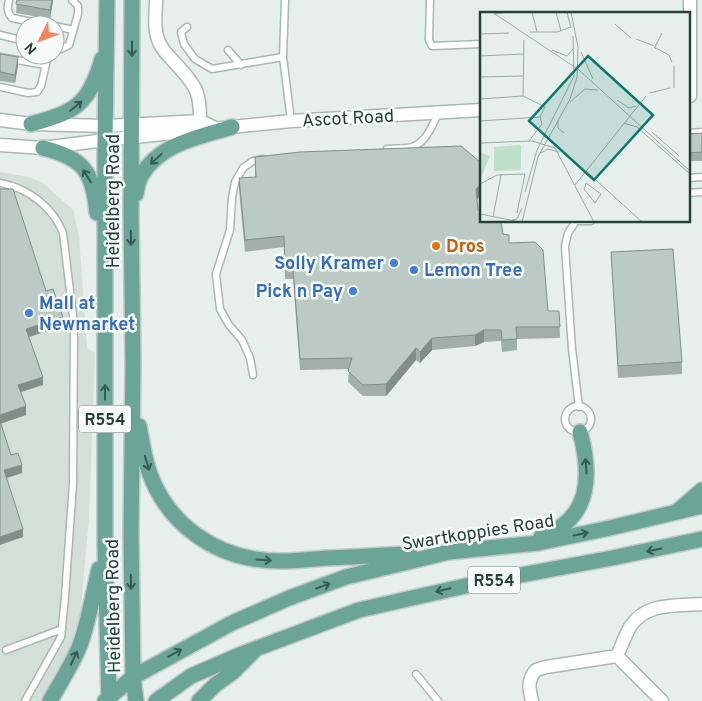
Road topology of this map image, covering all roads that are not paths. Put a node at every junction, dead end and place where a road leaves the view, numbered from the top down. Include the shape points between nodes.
1 (9, 0) edge
2 (72, 0) edge
3 (107, 0) edge
4 (132, 0) edge
5 (156, 0) edge
6 (285, 0) edge
7 (430, 0) edge
8 (690, 0) edge
9 (15, 19) edge
10 (187, 27) dead end
11 (65, 28) edge
12 (73, 30) junction
13 (0, 35) edge
14 (15, 39) edge
15 (107, 41) junction
16 (480, 44) edge
17 (65, 46) edge
18 (228, 50) dead end
19 (0, 57) edge
20 (283, 58) junction
21 (15, 60) edge
22 (241, 64) junction
23 (46, 65) edge
24 (0, 87) edge
25 (693, 95) edge
26 (480, 110) edge
27 (439, 112) junction
28 (0, 120) edge
29 (290, 121) junction
30 (31, 124) junction
31 (200, 126) junction
32 (232, 127) junction
33 (131, 131) junction
34 (106, 133) junction
35 (0, 145) edge
36 (43, 148) junction
37 (384, 149) edge
38 (271, 158) edge
39 (0, 183) edge
40 (131, 213) junction
41 (576, 222) edge
42 (105, 292) junction
43 (253, 375) dead end
44 (133, 398) junction
45 (579, 407) junction
46 (580, 432) junction
47 (702, 490) edge
48 (702, 506) edge
49 (676, 512) junction
50 (702, 539) edge
51 (105, 545) junction
52 (516, 545) junction
53 (449, 552) junction
54 (702, 604) edge
55 (62, 629) junction
56 (256, 648) junction
57 (6, 650) dead end
58 (617, 656) junction
59 (416, 674) dead end
60 (133, 677) junction
61 (108, 700) edge
62 (25, 701) edge
63 (50, 701) edge
64 (136, 701) edge
65 (156, 701) edge
66 (199, 701) edge
67 (438, 701) edge
68 (532, 701) edge
69 (662, 701) edge

1 - 9 lane via 8,13
2 - 12 lane via 78,6
3 - 15 main road, Heidelberg Road / R554
4 -> 33 main road, Heidelberg Road / R554
5 - 31 street via 158,42 195,86 202,111
6 - 20 lane
7 - 16 lane via 428,40 432,46
8 - 25 street
10 - 22 lane via 181,32 184,44 194,59 212,69
11 - 12 lane
12 - 17 lane via 69,44
13 - 14 lane
30 -> 15 main road via 70,111 84,99 95,82
15 - 34 main road, Heidelberg Road / R554
18 - 22 lane
19 - 21 lane
20 - 22 lane
20 - 29 lane
23 - 24 lane via 37,92
26 - 27 street, Ascot Road
27 - 29 street, Ascot Road
27 - 37 lane via 420,143 413,147
28 - 30 street
29 - 32 street, Ascot Road
30 - 34 street
31 - 32 street, Ascot Road
31 - 33 street
32 -> 40 main road via 165,150 140,178
33 - 34 street
33 - 40 main road, Heidelberg Road / R554
34 - 36 street
34 - 42 main road, Heidelberg Road / R554
35 - 36 street
42 -> 36 main road via 90,178 69,157
38 - 43 lane via 253,161 243,168 236,182 230,230 216,274 220,309 242,340
39 - 55 lane via 18,188 47,207 63,233 74,324 74,453
40 -> 44 main road, Heidelberg Road / R554
41 - 45 lane via 568,233 565,246
51 -> 42 main road, Heidelberg Road / R554
44 -> 53 main road via 146,460 156,488 172,513 189,531 209,544 254,559 280,561
44 -> 60 main road, Heidelberg Road / R554
45 - 46 lane via 586,410 591,419 589,426
45 - 46 lane via 569,410 565,420 571,430
52 -> 46 main road via 544,536 573,518 587,484
47 - 49 main road
48 - 49 main road, Swartkoppies Road / R554
52 -> 49 main road, Swartkoppies Road / R554
50 -> 56 main road, R554 via 359,610
51 - 61 main road, Heidelberg Road / R554
63 -> 51 main road via 80,645
52 - 53 main road, Swartkoppies Road / R554
60 -> 53 main road, Swartkoppies Road / R554 via 232,623 289,598 346,577
54 - 58 street via 648,609 630,627
55 - 57 lane
55 - 62 lane via 52,655
56 - 65 main road, R554 via 191,676
56 - 66 main road
58 - 68 street via 536,670 529,682
58 - 69 street
59 - 67 lane
60 - 61 main road, Swartkoppies Road / R554
60 - 64 main road, Heidelberg Road / R554

